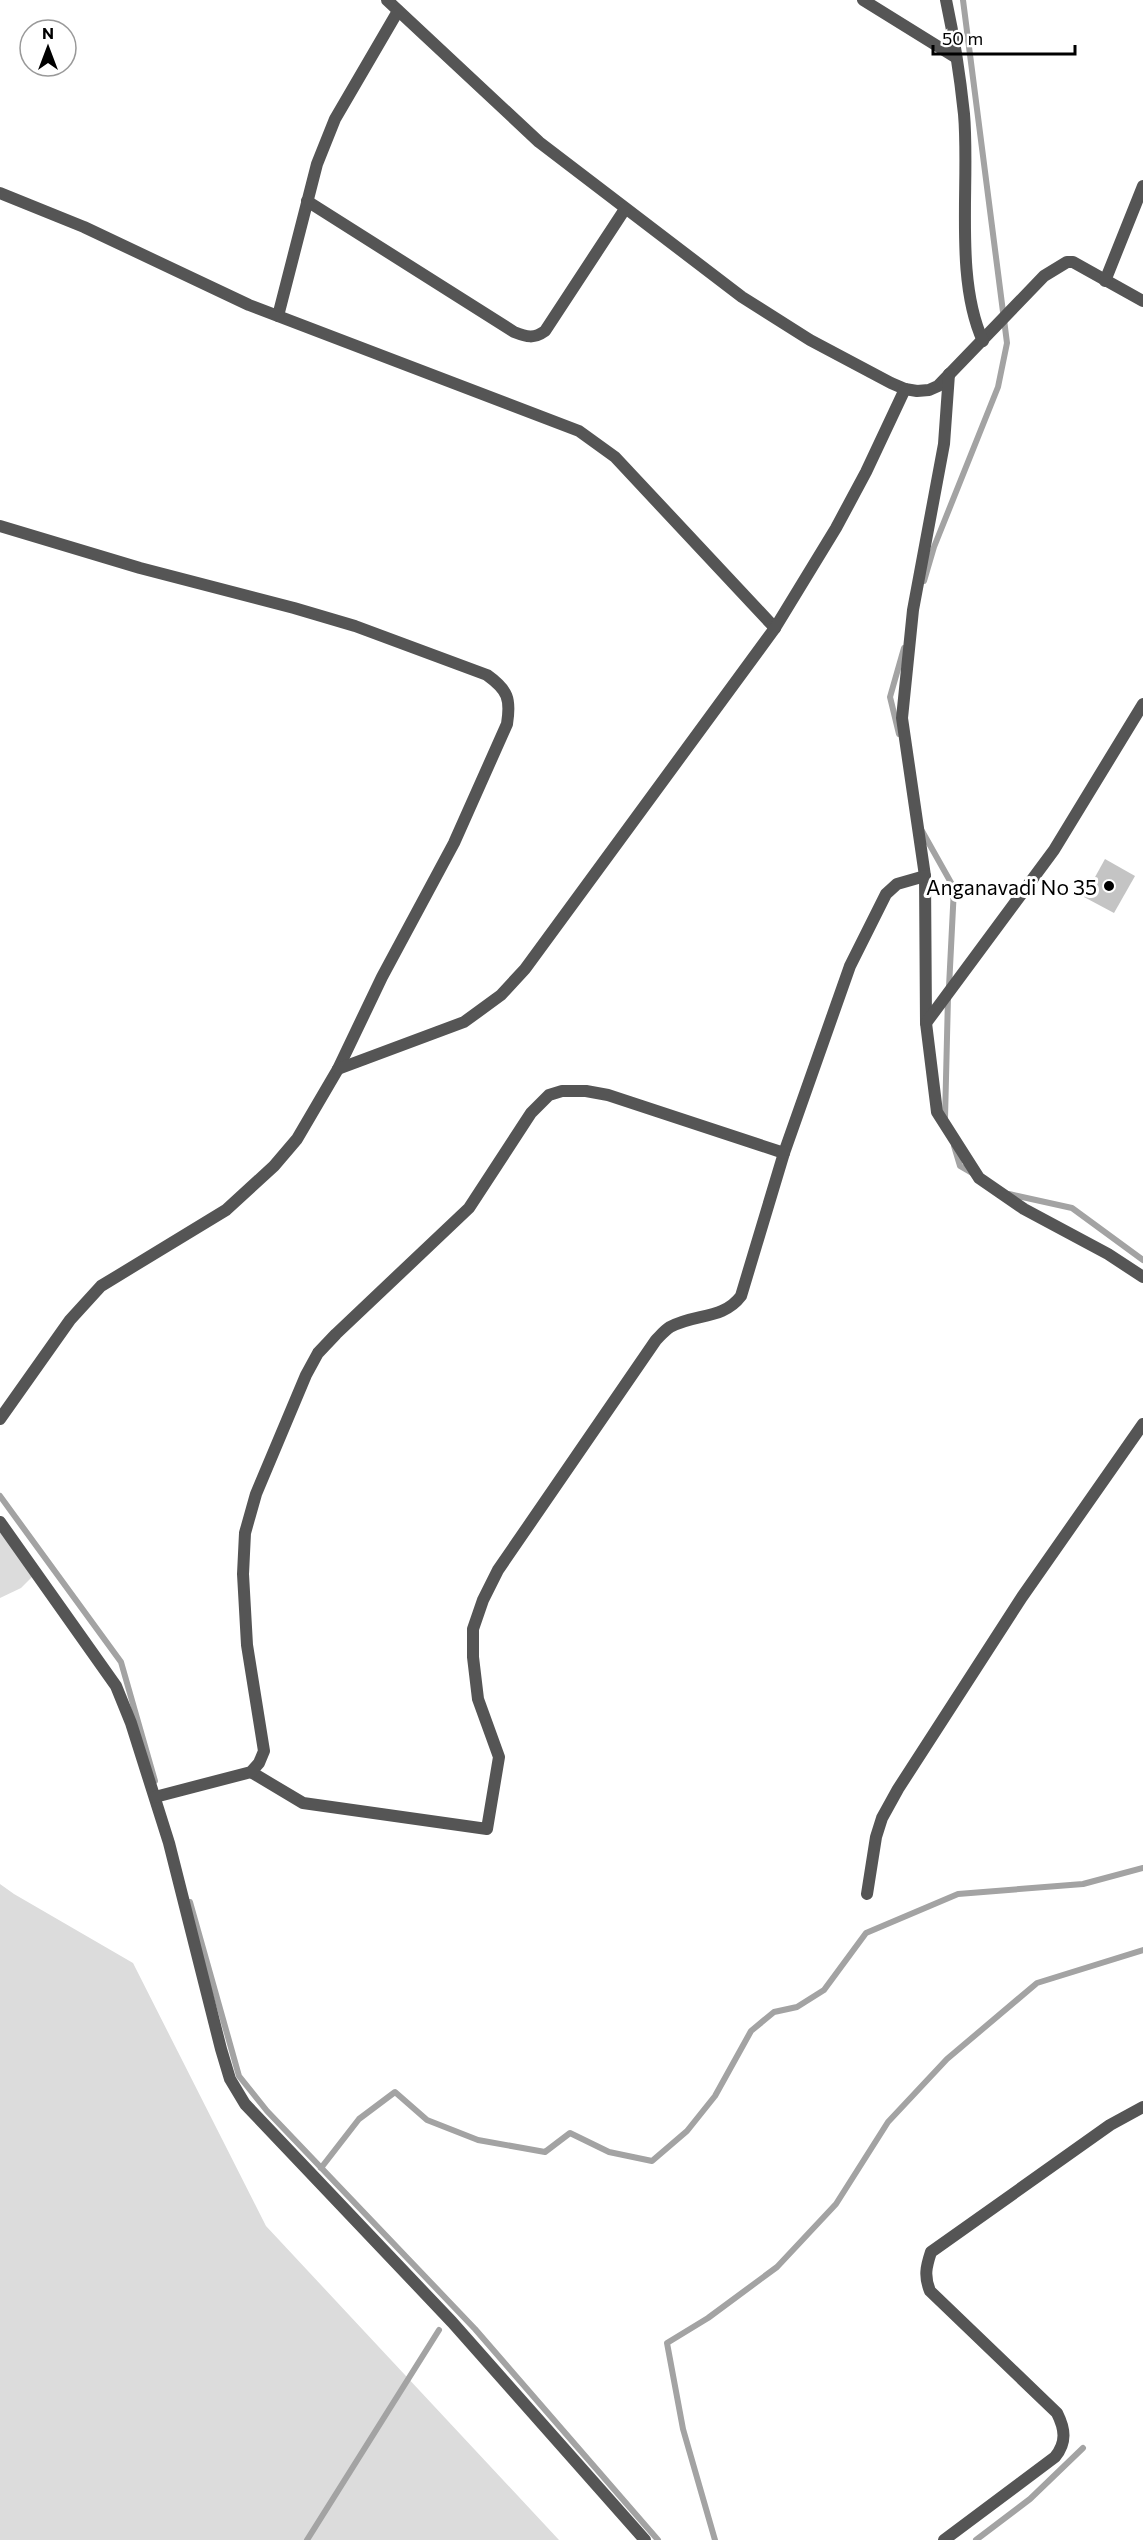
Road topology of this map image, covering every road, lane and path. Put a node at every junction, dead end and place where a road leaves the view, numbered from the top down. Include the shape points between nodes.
1 (387, 0) edge
2 (863, 0) edge
3 (946, 0) edge
4 (398, 11) junction
5 (955, 57) junction
6 (1143, 186) edge
7 (0, 193) edge
8 (307, 201) junction
9 (625, 209) junction
10 (1105, 281) junction
11 (1143, 302) edge
12 (278, 316) junction
13 (987, 337) junction
14 (949, 374) junction
15 (905, 389) junction
16 (0, 526) edge
17 (775, 628) junction
18 (1143, 704) edge
19 (925, 876) junction
20 (926, 1023) junction
21 (338, 1069) junction
22 (784, 1153) junction
23 (1143, 1277) edge
24 (0, 1419) edge
25 (1143, 1424) edge
26 (0, 1522) edge
27 (251, 1772) junction
28 (155, 1797) junction
29 (867, 1893) dead end
30 (1143, 2107) edge
31 (645, 2540) edge
32 (944, 2540) edge

1 - 4 street
2 - 5 street
3 - 5 street
4 - 8 street via 335,119
4 - 9 street via 539,142
5 - 13 street via 964,114 966,263 975,325
6 - 10 street
7 - 12 street
8 - 9 street via 527,337 537,337 545,331
8 - 12 street
9 - 15 street via 742,297 810,340
10 - 11 street
10 - 13 street via 1071,262 1044,276
12 - 17 street via 579,430 615,457
13 - 14 street
14 - 15 street via 929,390
14 - 19 street via 944,444 914,610 902,718
15 - 17 street via 836,528
16 - 21 street via 355,626 487,675 507,694 507,724 454,843
17 - 21 street via 525,969 501,995 464,1022
18 - 20 street via 1053,850
19 - 20 street
19 - 22 street via 897,884 878,908 850,966
20 - 23 street via 937,1112 979,1178 1024,1209
21 - 24 street via 297,1139 274,1166 226,1210 101,1286 70,1320
22 - 27 street via 608,1095 562,1091 549,1095 531,1113 470,1208 318,1353 256,1494 245,1533 247,1645 264,1751
22 - 27 street via 741,1296 719,1314 670,1327 656,1340 498,1570 483,1600 473,1629 473,1657 478,1699 499,1757 487,1829 303,1803
25 - 29 street via 1022,1597 898,1788 876,1837
26 - 28 street via 116,1686
27 - 28 street
28 - 31 street via 221,2049 230,2079 245,2104 452,2322
30 - 32 street via 1110,2125 931,2252 925,2279 930,2291 1057,2413 1065,2435 1063,2447 1055,2457

